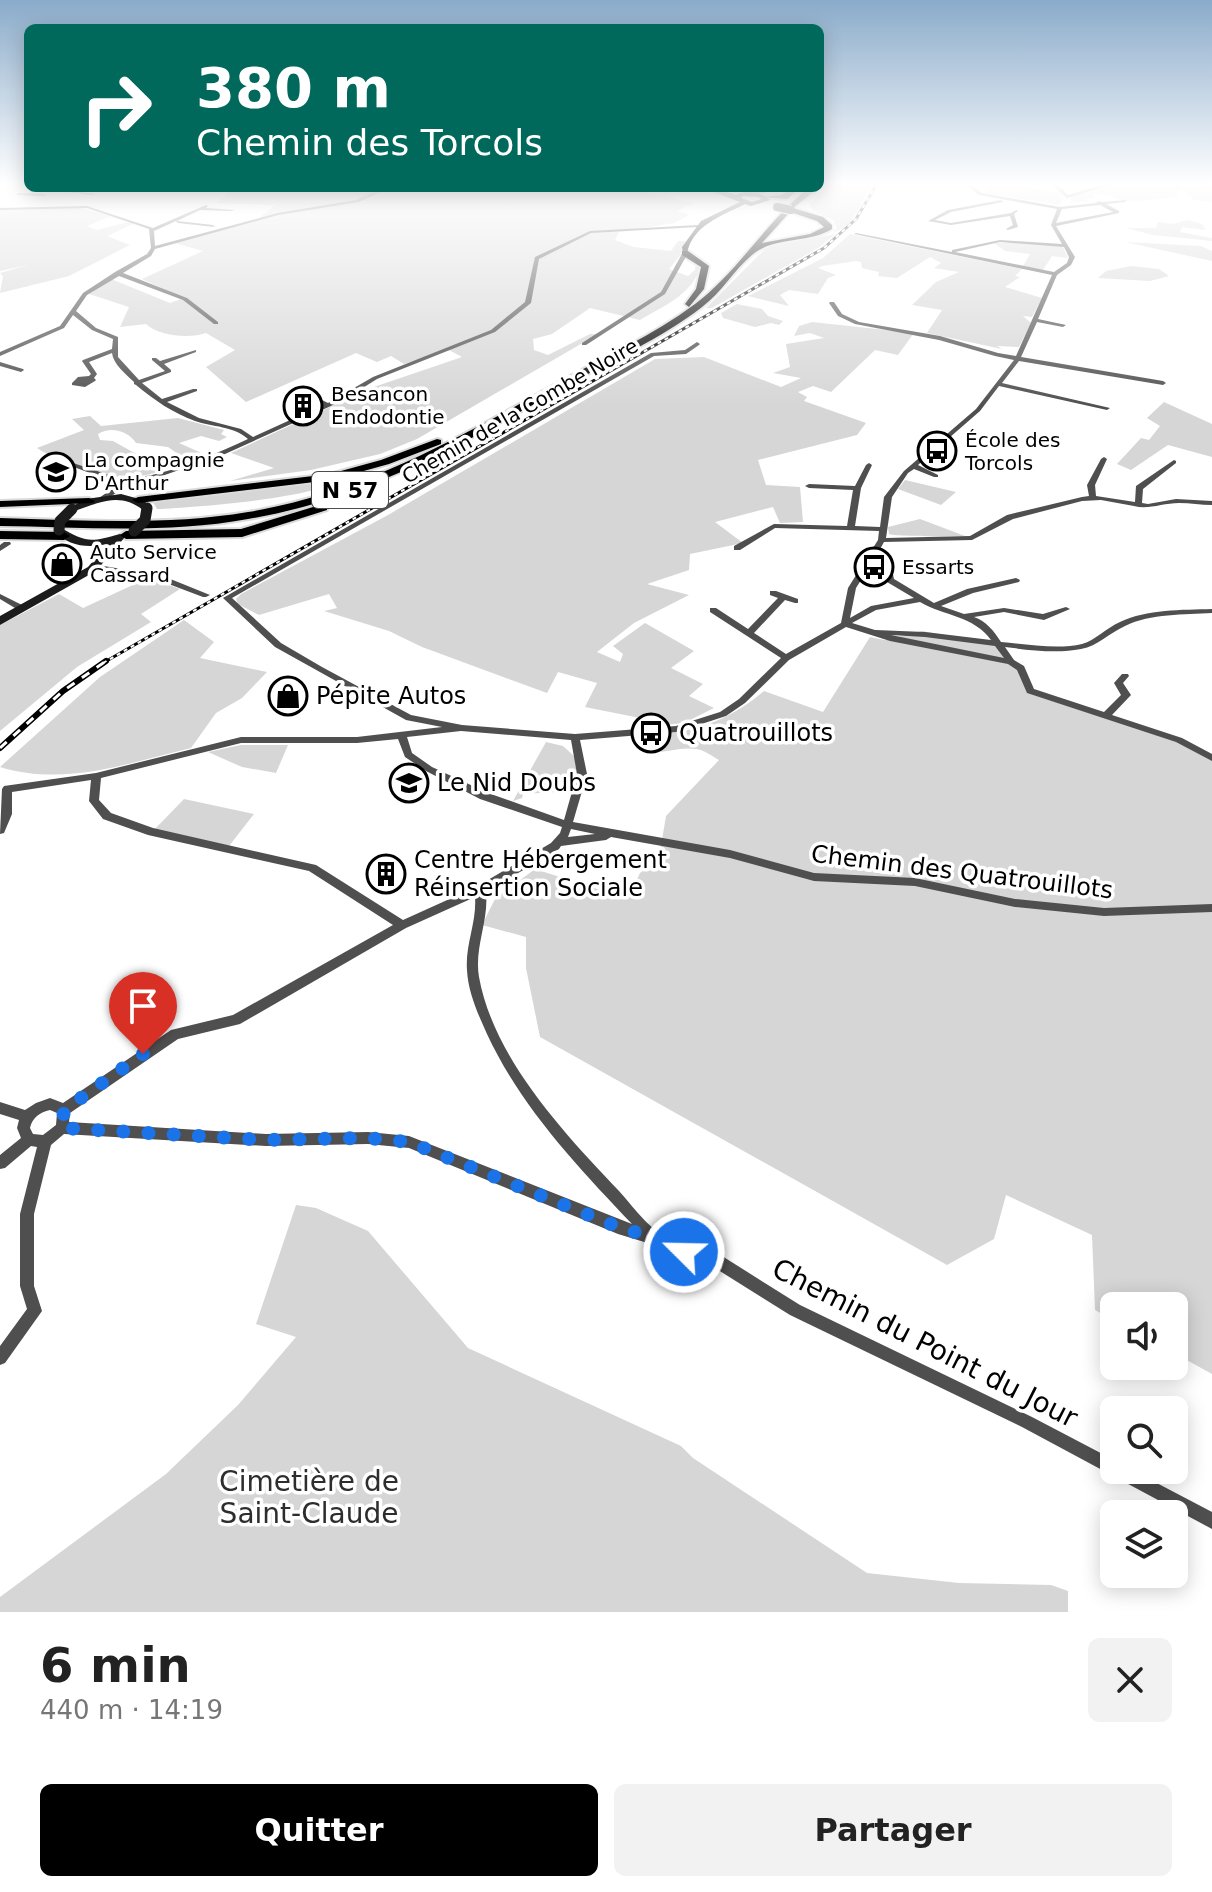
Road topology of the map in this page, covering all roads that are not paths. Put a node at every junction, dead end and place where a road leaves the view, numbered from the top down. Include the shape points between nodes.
1 (145, 257) edge
2 (540, 257) edge
3 (681, 257) edge
4 (693, 257) edge
5 (735, 257) edge
6 (743, 257) edge
7 (746, 257) edge
8 (977, 257) edge
9 (1071, 257) edge
10 (742, 260) junction
11 (117, 273) junction
12 (1055, 274) junction
13 (832, 303) dead end
14 (689, 304) junction
15 (75, 313) junction
16 (1036, 320) junction
17 (216, 323) dead end
18 (1063, 325) dead end
19 (663, 328) junction
20 (584, 344) dead end
21 (697, 344) dead end
22 (114, 350) junction
23 (194, 351) dead end
24 (0, 354) edge
25 (1018, 358) junction
26 (0, 364) edge
27 (21, 370) dead end
28 (91, 378) dead end
29 (136, 383) junction
30 (1163, 383) dead end
31 (997, 384) junction
32 (195, 390) dead end
33 (310, 396) dead end
34 (161, 402) junction
35 (327, 405) junction
36 (1107, 408) dead end
37 (446, 438) junction
38 (251, 439) junction
39 (1104, 459) dead end
40 (1174, 462) dead end
41 (68, 463) dead end
42 (869, 465) dead end
43 (914, 466) junction
44 (936, 476) dead end
45 (124, 483) junction
46 (809, 486) dead end
47 (857, 488) junction
48 (103, 498) junction
49 (1093, 498) junction
50 (89, 501) junction
51 (138, 502) junction
52 (1212, 503) edge
53 (0, 504) edge
54 (1138, 506) junction
55 (0, 515) edge
56 (0, 522) edge
57 (851, 526) junction
58 (883, 529) junction
59 (61, 533) junction
60 (127, 534) junction
61 (882, 540) junction
62 (2, 543) edge
63 (85, 543) junction
64 (737, 548) dead end
65 (876, 552) junction
66 (95, 566) junction
67 (1016, 580) dead end
68 (773, 593) dead end
69 (206, 595) dead end
70 (0, 596) edge
71 (783, 597) junction
72 (921, 599) junction
73 (795, 601) dead end
74 (933, 606) junction
75 (23, 609) junction
76 (1066, 609) dead end
77 (713, 610) dead end
78 (1212, 611) edge
79 (966, 616) junction
80 (0, 621) edge
81 (845, 624) junction
82 (875, 633) junction
83 (748, 634) junction
84 (998, 645) junction
85 (786, 658) junction
86 (1011, 662) junction
87 (1125, 676) dead end
88 (1106, 716) junction
89 (409, 718) junction
90 (461, 728) junction
91 (404, 735) junction
92 (575, 737) junction
93 (1212, 743) edge
94 (1200, 748) junction
95 (1212, 758) edge
96 (96, 776) junction
97 (4, 785) edge
98 (568, 825) junction
99 (0, 830) edge
100 (614, 834) junction
101 (560, 842) junction
102 (480, 890) junction
103 (1212, 908) edge
104 (402, 925) junction
105 (0, 1108) edge
106 (64, 1110) junction
107 (27, 1117) junction
108 (62, 1128) junction
109 (29, 1140) junction
110 (45, 1141) junction
111 (0, 1163) edge
112 (628, 1210) junction
113 (618, 1227) junction
114 (655, 1239) junction
115 (684, 1247) junction
116 (714, 1259) junction
117 (0, 1358) edge
118 (1100, 1461) edge
119 (1143, 1484) edge
120 (1212, 1521) edge

1 - 11 street
2 - 35 street via 535,260 528,303 510,319 466,344 375,378
3 - 20 street via 663,293
4 - 14 highway via 705,266 700,289
5 - 14 highway, N 57
6 - 10 highway, N 57
7 - 10 highway
8 - 12 street
9 - 12 street
10 - 19 highway, N 57 via 714,294
11 - 15 street via 85,294
11 - 17 street via 185,299
12 - 16 street
13 - 25 street via 840,315 857,323
14 - 37 highway, N 57
15 - 22 street via 94,329 114,335
15 - 24 street via 62,327
16 - 18 street
16 - 25 street
19 - 56 highway, N 57 via 429,457 326,498 199,522
19 - 60 highway via 451,452 334,504 242,533
21 - 89 street, Chemin de la Combe Noire via 686,352 653,354 228,596 227,602 278,645
22 - 28 street via 85,361 94,374
22 - 29 street
23 - 29 street via 157,361 169,371
25 - 30 street
25 - 31 street
26 - 27 street
29 - 34 street
31 - 36 street
31 - 43 street via 968,421
32 - 34 street
33 - 35 street
34 - 38 street
35 - 38 street
37 - 51 highway via 331,477
37 - 55 highway, N 57 via 364,478 251,509 188,516
38 - 45 street via 157,476
39 - 49 street via 1091,485
40 - 54 street via 1139,488
41 - 45 street
42 - 47 street
43 - 44 street
43 - 58 street via 888,497
45 - 48 street
45 - 51 street
46 - 47 street
47 - 57 street
48 - 50 main road
48 - 51 main road
49 - 54 street
49 - 61 street via 1010,517 972,538
50 - 53 highway
50 - 59 main road, bridge via 60,521
51 - 60 main road, bridge via 147,517
52 - 54 street
57 - 58 street
57 - 64 street via 774,526
58 - 61 street
59 - 62 highway
59 - 63 main road
60 - 63 main road
60 - 66 main road via 109,546
61 - 65 street
63 - 66 main road via 97,551
65 - 72 street via 886,561 890,580
65 - 81 street via 852,588
66 - 69 street via 160,578
66 - 75 main road
67 - 74 street
68 - 71 street
70 - 75 street
71 - 73 street
71 - 83 street
72 - 74 street
72 - 81 street via 874,608
74 - 79 street
75 - 80 main road
76 - 79 street via 1044,617 1004,610
77 - 83 street
78 - 84 street via 1132,620 1096,644 1080,647
79 - 84 street via 989,631
81 - 82 street
81 - 85 street
82 - 84 street via 946,635
82 - 86 street
83 - 85 street
84 - 86 street
85 - 92 street via 742,701 703,723
86 - 88 street via 1021,668 1035,693
87 - 88 street via 1118,683 1126,695
88 - 94 street
89 - 90 street, Chemin de la Combe Noire
89 - 91 street
90 - 91 street
90 - 92 street
91 - 96 street via 229,742
91 - 98 street, Chemin des Quatrouillots via 408,755 433,771 484,796
92 - 98 street via 582,774
93 - 94 street
94 - 95 street
96 - 97 street
96 - 104 street via 94,801 107,816 184,841 312,868
97 - 99 street via 7,814
98 - 100 street, Chemin des Quatrouillots
98 - 101 street
100 - 101 street, Chemin des Quatrouillots
100 - 103 street, Chemin des Quatrouillots via 730,854 814,877 915,882 1015,903 1104,912
101 - 102 street
102 - 104 street
102 - 112 street via 483,907 471,956 484,1019 536,1103
104 - 106 street via 236,1020 175,1034
105 - 107 street
106 - 107 street via 44,1105
106 - 108 street
107 - 109 street via 23,1133
108 - 110 street
108 - 113 street via 409,1142
109 - 110 street
109 - 111 street
110 - 117 street via 27,1214 28,1297 35,1311
112 - 113 street
112 - 114 street
113 - 114 street
114 - 115 street
115 - 116 street via 686,1258 695,1265 706,1266
115 - 116 street via 688,1237 703,1233 715,1244
116 - 118 street, Chemin du Point du Jour via 795,1310
119 - 120 street, Chemin du Point du Jour

